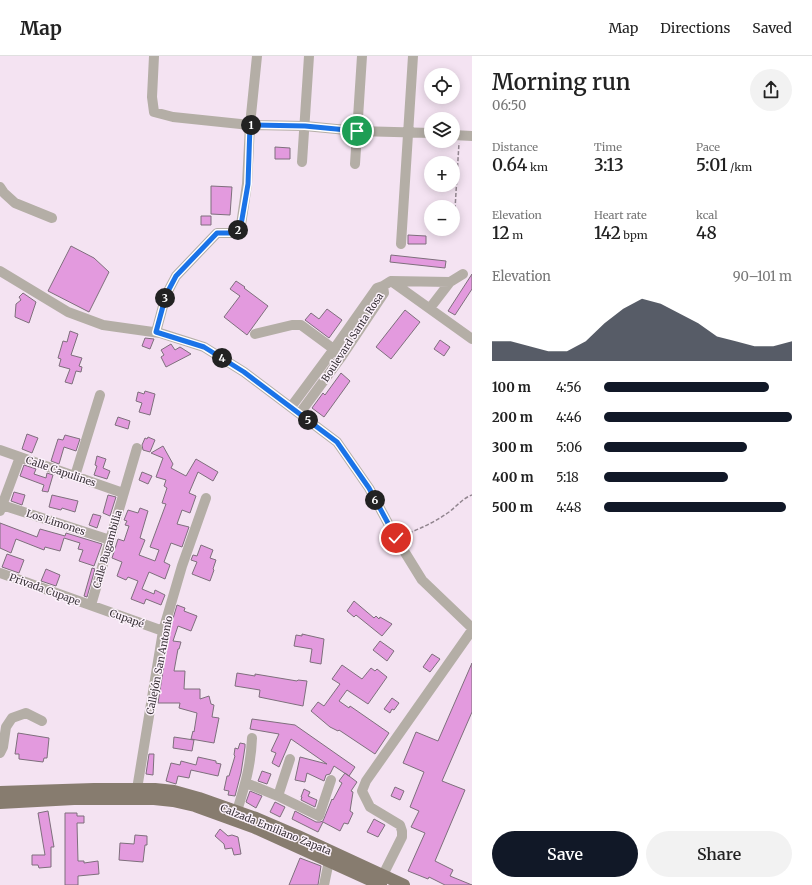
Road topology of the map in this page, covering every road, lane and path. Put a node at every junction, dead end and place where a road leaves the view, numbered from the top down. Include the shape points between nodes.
1 (154, 56) edge
2 (257, 56) edge
3 (309, 56) edge
4 (362, 56) edge
5 (413, 56) edge
6 (250, 125) junction
7 (305, 126) junction
8 (357, 131) junction
9 (407, 132) junction
10 (424, 133) edge
11 (460, 135) edge
12 (472, 136) edge
13 (456, 148) edge
14 (302, 162) dead end
15 (355, 164) dead end
16 (0, 187) edge
17 (455, 200) edge
18 (52, 218) dead end
19 (401, 244) dead end
20 (0, 271) edge
21 (463, 274) dead end
22 (450, 282) junction
23 (387, 284) junction
24 (430, 308) junction
25 (156, 332) junction
26 (255, 334) dead end
27 (472, 339) edge
28 (338, 353) junction
29 (100, 395) dead end
30 (291, 407) junction
31 (300, 413) junction
32 (137, 448) dead end
33 (0, 450) edge
34 (20, 457) junction
35 (75, 476) junction
36 (123, 493) junction
37 (472, 495) edge
38 (206, 498) dead end
39 (1, 508) edge
40 (396, 538) junction
41 (110, 540) junction
42 (0, 573) edge
43 (91, 605) junction
44 (472, 629) edge
45 (163, 631) junction
46 (42, 721) dead end
47 (252, 738) dead end
48 (0, 753) edge
49 (290, 759) dead end
50 (331, 780) dead end
51 (246, 783) junction
52 (137, 789) junction
53 (0, 792) edge
54 (278, 796) junction
55 (0, 803) edge
56 (237, 811) junction
57 (329, 861) junction
58 (382, 880) edge
59 (324, 885) edge
60 (404, 885) edge

1 - 6 street via 154,112 173,117
2 - 6 street
3 - 7 street
4 - 8 street
5 - 9 street
6 - 7 street
6 - 25 street via 248,184 241,225 236,233 217,233 176,276 166,295
7 - 8 street
7 - 14 street
8 - 9 street
8 - 15 street
9 - 10 street
9 - 19 street
11 - 12 street
13 - 17 path
16 - 18 street via 15,202
20 - 25 street via 68,312 103,325
21 - 22 street
22 - 23 street
22 - 24 street
23 - 24 street
23 - 28 street, Boulevard Santa Rosa via 384,293
24 - 27 street
25 - 30 street via 204,347 244,372
26 - 28 street via 292,324 301,325
28 - 30 street, Boulevard Santa Rosa
28 - 31 street, Boulevard Santa Rosa
29 - 35 street
30 - 31 street
31 - 40 street via 337,442 369,488
32 - 36 street, Calle Bugambilia
33 - 34 street, Calle Capulines
34 - 35 street, Calle Capulines
34 - 39 street
35 - 36 street, Calle Capulines
36 - 41 street, Calle Bugambilia
37 - 40 path via 429,525
38 - 45 street, Callejón San Antonio
39 - 41 street, Los Limones
40 - 44 street via 422,580
41 - 43 street, Calle Bugambilia
42 - 43 street, Privada Cupape
43 - 45 street, Cupapé
44 - 58 street via 366,781 362,791 370,807 400,825 402,831 402,837
45 - 52 street, Callejón San Antonio
46 - 48 street via 26,713 12,718 6,727
47 - 51 street
49 - 54 street
50 - 54 street via 319,816
51 - 54 street
51 - 56 street
52 - 53 main road, Calzada Emiliano Zapata
52 - 56 main road, Calzada Emiliano Zapata via 174,791
55 - 57 main road, Calzada Emiliano Zapata via 74,799 154,799 172,802 224,816
56 - 58 main road, Calzada Emiliano Zapata via 298,836
57 - 58 main road, Calzada Emiliano Zapata
57 - 59 street
58 - 60 main road, Calzada Emiliano Zapata

